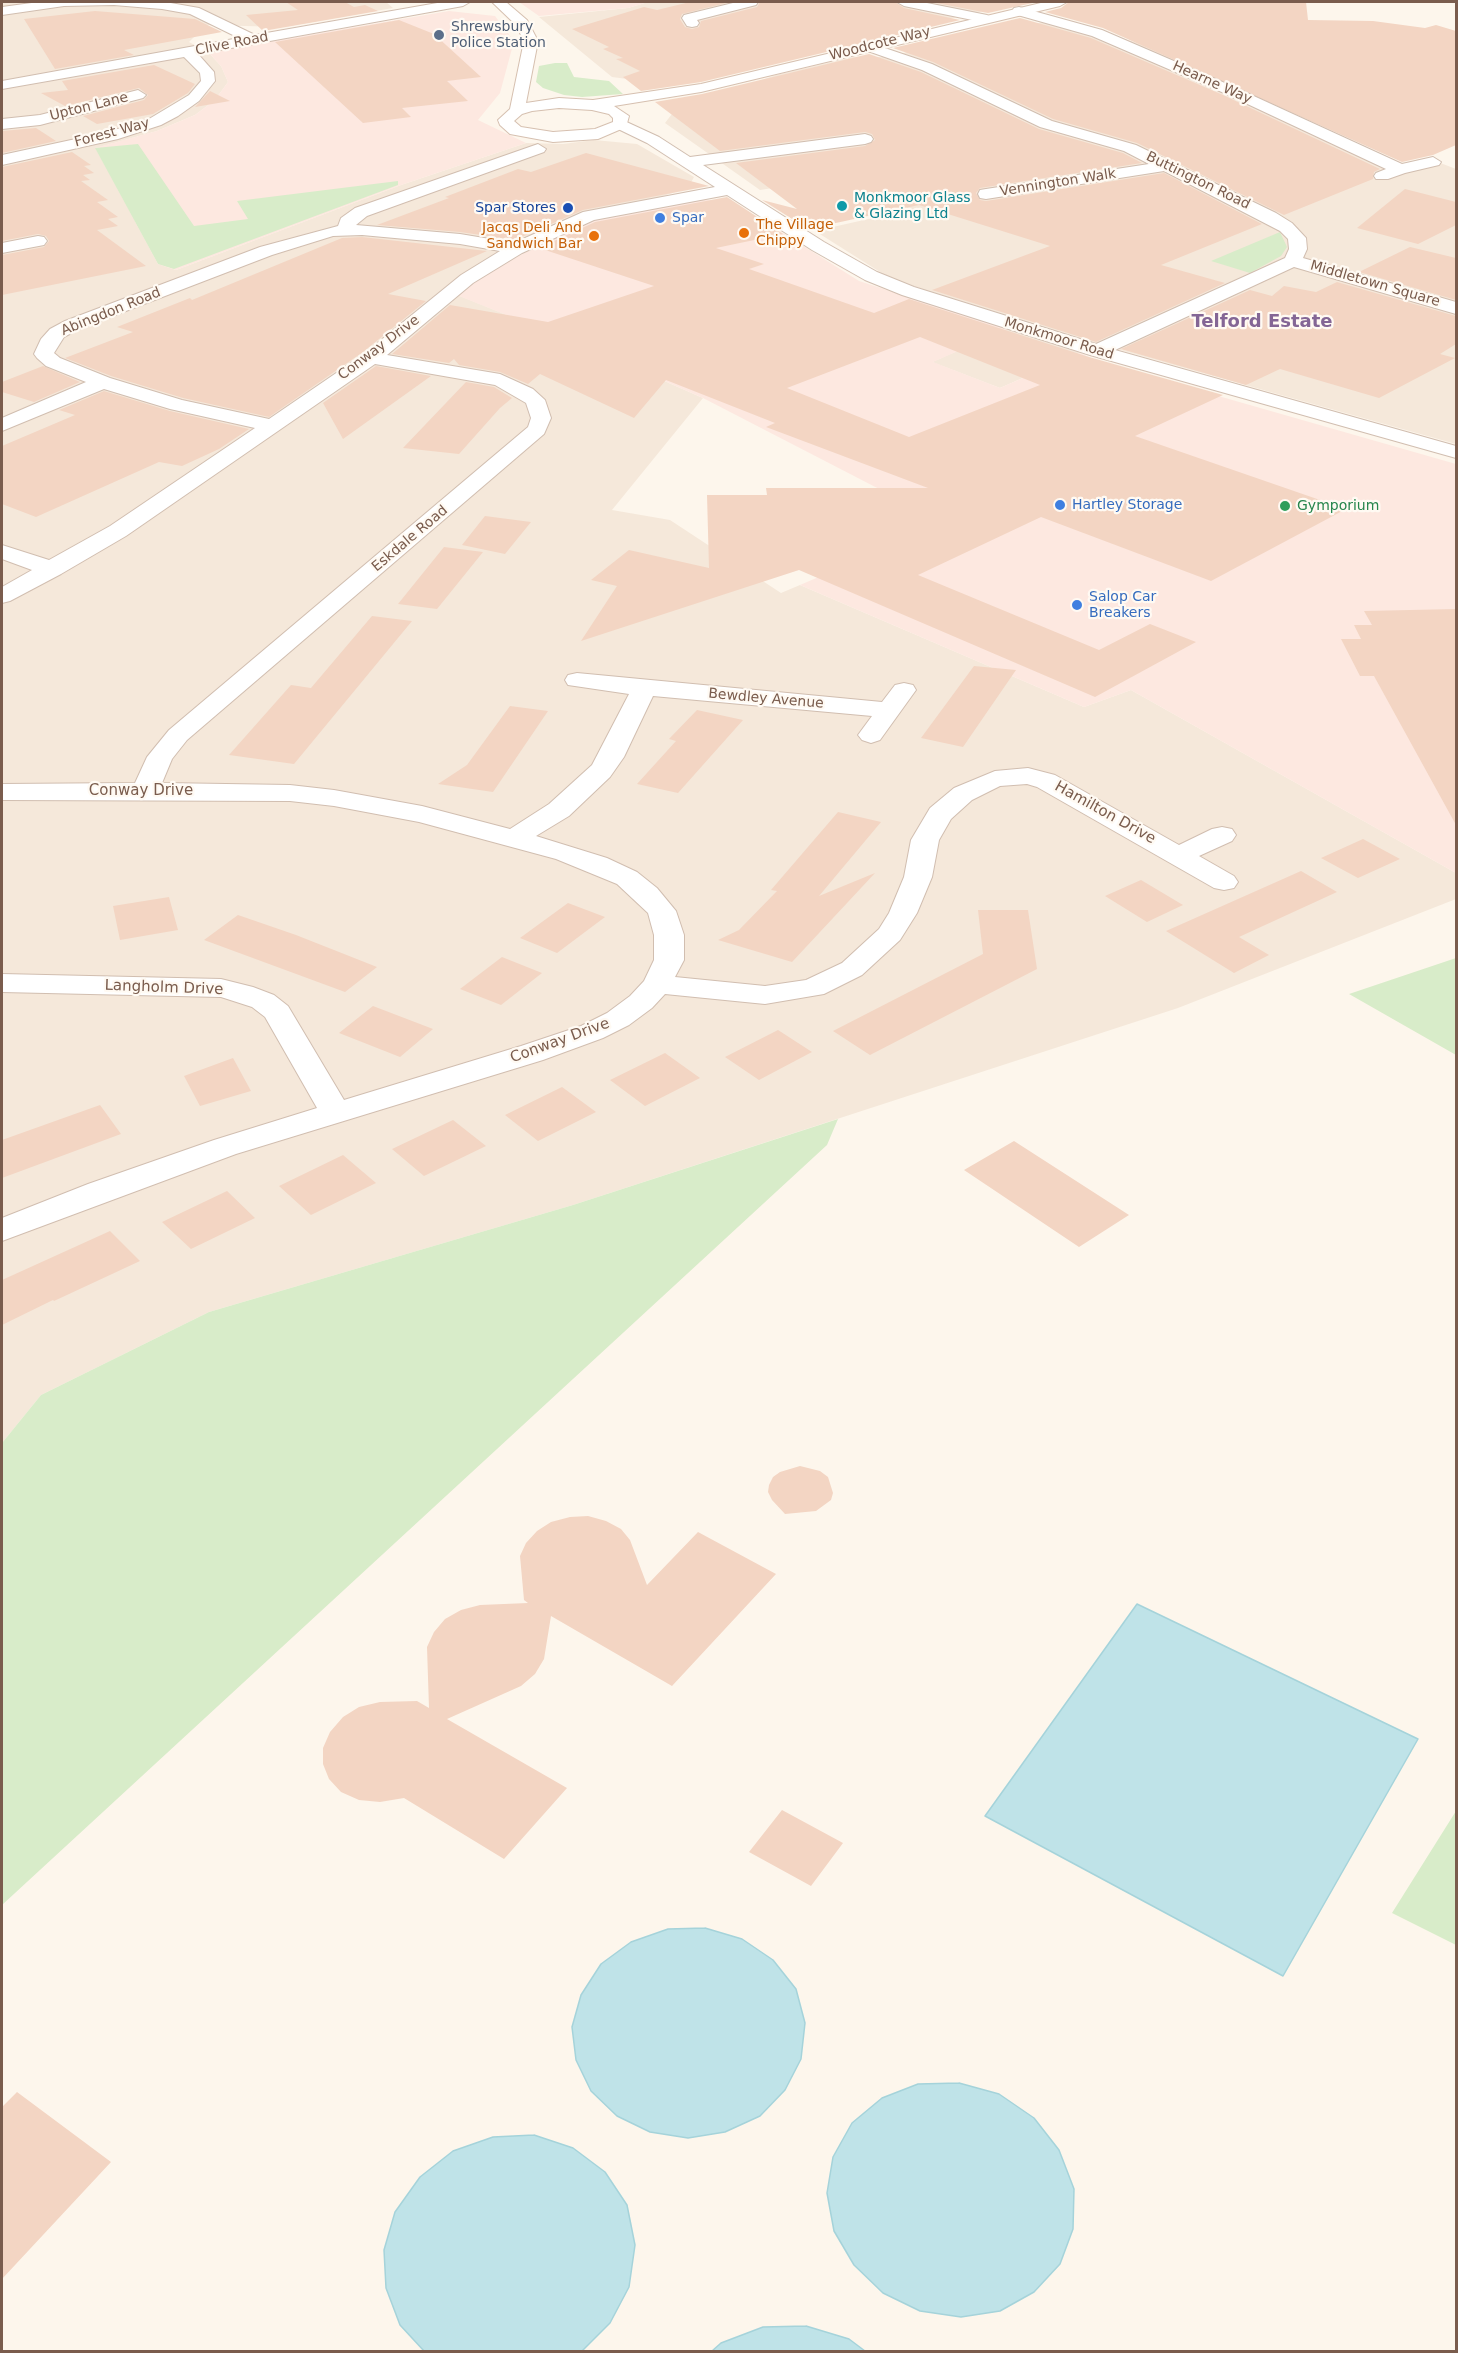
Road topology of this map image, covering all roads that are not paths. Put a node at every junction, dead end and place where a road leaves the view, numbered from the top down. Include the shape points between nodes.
1 (109, 2) edge
2 (118, 2) edge
3 (463, 2) edge
4 (498, 2) edge
5 (751, 2) edge
6 (904, 2) edge
7 (1059, 2) edge
8 (214, 5) dead end
9 (2, 11) edge
10 (194, 11) junction
11 (1019, 11) junction
12 (987, 19) junction
13 (692, 23) dead end
14 (254, 40) junction
15 (870, 47) junction
16 (188, 52) junction
17 (2, 85) edge
18 (522, 86) junction
19 (701, 88) junction
20 (138, 95) dead end
21 (559, 103) junction
22 (593, 105) junction
23 (517, 111) junction
24 (40, 120) junction
25 (620, 120) junction
26 (2, 124) edge
27 (598, 134) junction
28 (865, 138) dead end
29 (653, 140) junction
30 (79, 142) junction
31 (534, 156) dead end
32 (2, 160) edge
33 (689, 162) junction
34 (1433, 162) dead end
35 (1166, 166) junction
36 (1401, 169) junction
37 (1382, 176) dead end
38 (732, 189) junction
39 (986, 194) dead end
40 (347, 230) junction
41 (38, 241) dead end
42 (2, 248) edge
43 (516, 249) junction
44 (1293, 261) junction
45 (1456, 308) edge
46 (1097, 351) junction
47 (371, 358) junction
48 (103, 382) junction
49 (2, 424) edge
50 (269, 425) junction
51 (1456, 452) edge
52 (2, 552) edge
53 (53, 569) junction
54 (2, 596) edge
55 (577, 680) dead end
56 (644, 688) junction
57 (904, 690) dead end
58 (888, 710) junction
59 (871, 735) dead end
60 (145, 791) junction
61 (2, 792) edge
62 (1222, 835) dead end
63 (513, 839) junction
64 (1179, 855) junction
65 (1224, 882) dead end
66 (2, 983) edge
67 (657, 984) junction
68 (335, 1112) junction
69 (2, 1230) edge

1 - 9 street via 45,4
2 - 10 street
3 - 14 street, Clive Road
4 - 18 street via 522,22 529,34 530,51
5 - 13 street via 689,18
6 - 12 street
7 - 11 street, Woodcote Way
8 - 10 street
10 - 14 street
11 - 12 street, Woodcote Way
11 - 36 street, Hearne Way via 1097,33
12 - 15 street, Woodcote Way
14 - 16 street, Clive Road
15 - 19 street, Woodcote Way
15 - 35 street, Buttington Road via 927,67 1030,118 1130,148
16 - 17 street, Clive Road
16 - 30 street, Forest Way via 207,72 208,81 194,98 155,122
18 - 21 street
18 - 23 street
19 - 22 street, Woodcote Way
19 - 25 street, Woodcote Way
20 - 24 street, Upton Lane
21 - 22 street
21 - 23 street
22 - 25 street, Monkmoor Road via 614,111
23 - 27 street via 506,120 516,131 553,137
24 - 26 street, Upton Lane
24 - 30 street, Upton Lane
25 - 27 street, Woodcote Way
25 - 29 street, Monkmoor Road
27 - 29 street, Monkmoor Road
28 - 33 street
29 - 33 street, Monkmoor Road
30 - 32 street, Forest Way
31 - 40 street via 512,158 360,212 347,222
33 - 38 street, Monkmoor Road
34 - 36 street
35 - 39 street, Vennington Walk
35 - 44 street, Buttington Road via 1286,227 1297,238
36 - 37 street
38 - 43 street, Conway Drive via 589,216
38 - 46 street, Monkmoor Road via 871,276
40 - 43 street, Abingdon Road via 460,239
40 - 48 street, Abingdon Road via 304,238 255,255 72,325 48,343 44,354 53,362
41 - 42 street
43 - 47 street, Conway Drive via 466,279
44 - 45 street, Middletown Square
44 - 46 street
46 - 51 street, Monkmoor Road
47 - 50 street, Conway Drive
47 - 60 street, Eskdale Road via 507,383 535,400 541,418 537,430 177,735 160,757
48 - 49 street
48 - 50 street, Abingdon Road via 177,405
50 - 53 street, Conway Drive via 118,531
52 - 53 street
53 - 54 street, Conway Drive
55 - 56 street, Bewdley Avenue
56 - 58 street, Bewdley Avenue
56 - 63 street via 601,771 559,810
57 - 58 street
58 - 59 street
60 - 61 street, Conway Drive
60 - 63 street, Conway Drive via 257,792 334,798 423,814
62 - 64 street
63 - 67 street, Conway Drive via 597,864 627,878 647,894 662,911 669,935 669,960
64 - 65 street, Hamilton Drive
64 - 67 street, Hamilton Drive via 1031,769 995,779 963,794 940,814 925,840 918,877 903,913 890,934 852,969 813,988 774,994
66 - 68 street, Langholm Drive via 220,988 242,993 277,1012
67 - 68 street, Conway Drive via 618,1019 592,1032
68 - 69 street, Conway Drive via 184,1161

